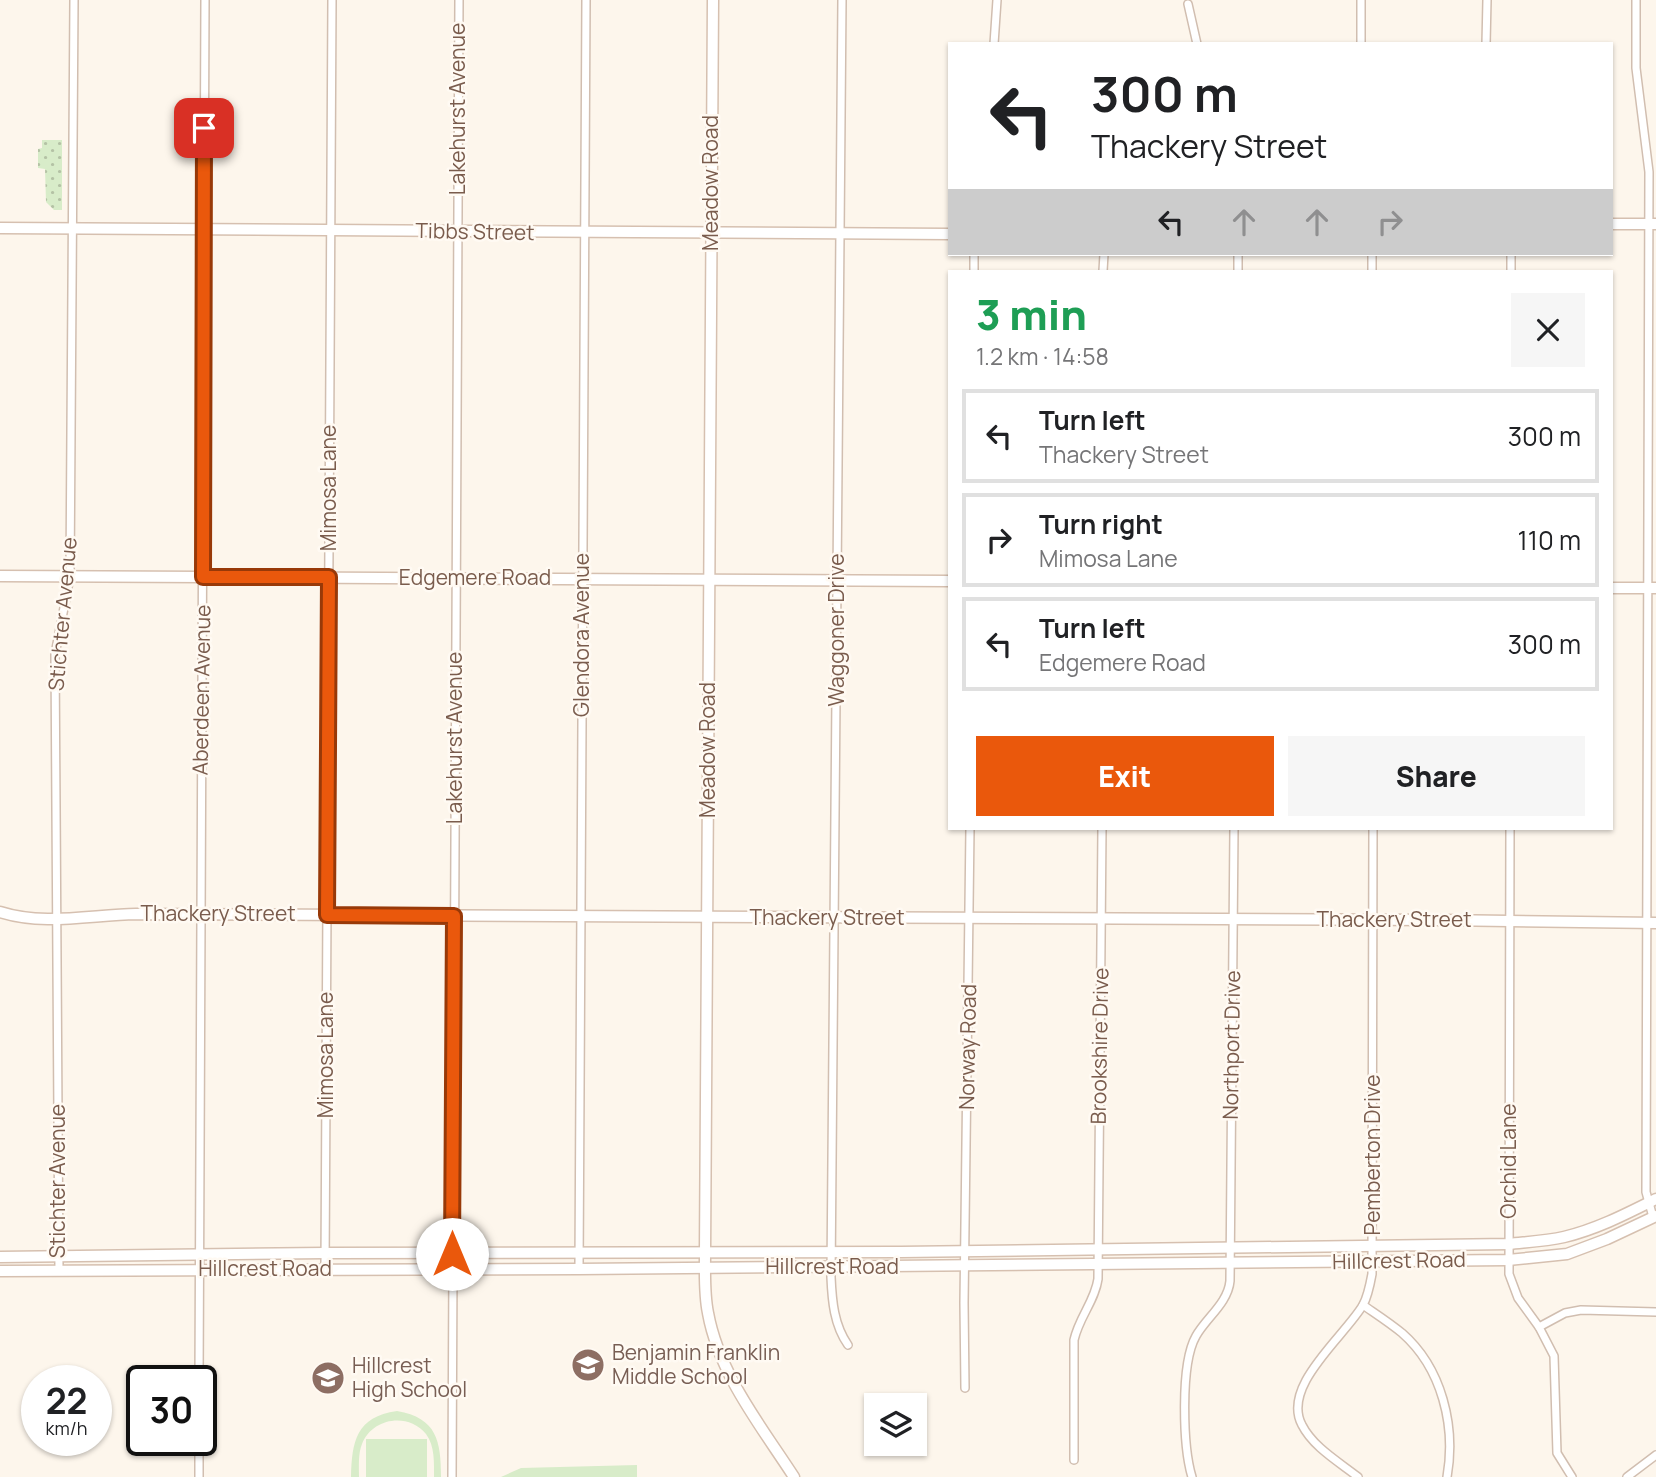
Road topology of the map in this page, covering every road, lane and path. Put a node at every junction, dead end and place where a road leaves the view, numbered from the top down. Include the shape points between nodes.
1 (74, 0) edge
2 (205, 0) edge
3 (332, 0) edge
4 (459, 0) edge
5 (586, 0) edge
6 (713, 0) edge
7 (842, 0) edge
8 (997, 0) edge
9 (1361, 0) edge
10 (1487, 0) edge
11 (1636, 0) edge
12 (1188, 4) dead end
13 (994, 42) edge
14 (1197, 42) edge
15 (1361, 42) edge
16 (1486, 42) edge
17 (1613, 223) edge
18 (1652, 224) edge
19 (0, 228) edge
20 (72, 229) junction
21 (204, 230) junction
22 (331, 230) junction
23 (458, 232) junction
24 (841, 232) junction
25 (583, 233) junction
26 (711, 234) junction
27 (948, 234) edge
28 (0, 576) edge
29 (70, 577) junction
30 (203, 577) junction
31 (329, 577) junction
32 (456, 578) junction
33 (582, 578) junction
34 (709, 579) junction
35 (837, 580) junction
36 (948, 581) edge
37 (1613, 587) edge
38 (1652, 588) edge
39 (970, 830) edge
40 (1102, 830) edge
41 (1234, 830) edge
42 (1373, 830) edge
43 (1510, 830) edge
44 (0, 912) edge
45 (200, 914) junction
46 (327, 915) junction
47 (454, 916) junction
48 (580, 916) junction
49 (707, 917) junction
50 (835, 918) junction
51 (969, 918) junction
52 (1101, 919) junction
53 (57, 920) junction
54 (1233, 920) junction
55 (1373, 920) junction
56 (1510, 921) junction
57 (1652, 923) edge
58 (1652, 1201) edge
59 (1654, 1217) edge
60 (1509, 1244) junction
61 (1230, 1247) junction
62 (1373, 1247) junction
63 (1098, 1249) junction
64 (966, 1251) junction
65 (325, 1253) junction
66 (578, 1253) junction
67 (705, 1253) junction
68 (199, 1254) junction
69 (452, 1254) junction
70 (58, 1256) junction
71 (0, 1257) edge
72 (831, 1260) junction
73 (1508, 1260) junction
74 (1373, 1262) junction
75 (1230, 1263) junction
76 (1098, 1265) junction
77 (966, 1266) junction
78 (705, 1268) junction
79 (199, 1269) junction
80 (325, 1269) junction
81 (452, 1269) junction
82 (579, 1269) junction
83 (0, 1271) edge
84 (58, 1271) junction
85 (1363, 1305) junction
86 (1656, 1312) edge
87 (1539, 1327) junction
88 (848, 1345) dead end
89 (199, 1365) edge
90 (965, 1388) dead end
91 (1656, 1455) edge
92 (199, 1456) edge
93 (1074, 1460) dead end
94 (199, 1477) edge
95 (452, 1477) edge
96 (794, 1477) edge
97 (1192, 1477) edge
98 (1357, 1477) edge
99 (1447, 1477) edge
100 (1572, 1477) edge
101 (1627, 1477) edge

1 - 20 street, Stichter Avenue
2 - 21 street, Aberdeen Avenue
3 - 22 street, Mimosa Lane
4 - 23 street, Lakehurst Avenue
5 - 25 street, Glendora Avenue
6 - 26 street, Meadow Road
7 - 24 street, Waggoner Drive
8 - 13 street
9 - 15 street
10 - 16 street
11 - 18 street via 1636,68
12 - 14 street
17 - 18 street
18 - 38 street
19 - 20 street, Tibbs Street
20 - 21 street, Tibbs Street
20 - 29 street, Stichter Avenue
21 - 22 street, Tibbs Street
21 - 30 street, Aberdeen Avenue
22 - 23 street, Tibbs Street
22 - 31 street, Mimosa Lane
23 - 25 street, Tibbs Street
23 - 32 street, Lakehurst Avenue
24 - 26 street, Tibbs Street
24 - 27 street, Tibbs Street
24 - 35 street, Waggoner Drive
25 - 26 street, Tibbs Street
25 - 33 street, Glendora Avenue
26 - 34 street, Meadow Road
28 - 29 street, Edgemere Road
29 - 30 street, Edgemere Road
29 - 53 street, Stichter Avenue via 55,654
30 - 31 street, Edgemere Road
30 - 45 street, Aberdeen Avenue
31 - 32 street, Edgemere Road
31 - 46 street, Mimosa Lane
32 - 33 street, Edgemere Road
32 - 47 street, Lakehurst Avenue
33 - 34 street, Edgemere Road
33 - 48 street, Glendora Avenue
34 - 35 street, Edgemere Road
34 - 49 street, Meadow Road
35 - 36 street, Edgemere Road
35 - 50 street, Waggoner Drive
37 - 38 street
38 - 57 street
39 - 51 street, Norway Road
40 - 52 street, Brookshire Drive
41 - 54 street, Northport Drive
42 - 55 street, Pemberton Drive
43 - 56 street, Orchid Lane
44 - 53 street, Thackery Street
45 - 46 street, Thackery Street
45 - 53 street, Thackery Street via 114,914
45 - 68 street, Aberdeen Avenue
46 - 47 street, Thackery Street
46 - 65 street, Mimosa Lane
47 - 48 street, Thackery Street
47 - 69 street, Lakehurst Avenue
48 - 49 street, Thackery Street
48 - 66 street, Glendora Avenue
49 - 50 street, Thackery Street
49 - 67 street, Meadow Road
50 - 51 street, Thackery Street
50 - 72 street, Waggoner Drive
51 - 52 street, Thackery Street
51 - 64 street, Norway Road
52 - 54 street, Thackery Street
52 - 63 street, Brookshire Drive
53 - 70 street, Stichter Avenue
54 - 55 street, Thackery Street
54 - 61 street, Northport Drive
55 - 56 street, Thackery Street
55 - 62 street, Pemberton Drive
56 - 57 street, Thackery Street
56 - 60 street, Orchid Lane
57 - 58 street
58 - 59 street
58 - 60 street, Hillcrest Road via 1563,1237
59 - 73 street, Hillcrest Road via 1567,1254
60 - 62 street, Hillcrest Road
60 - 73 street, Orchid Lane
61 - 62 street, Hillcrest Road
61 - 63 street, Hillcrest Road
61 - 75 street, Northport Drive
62 - 74 street, Pemberton Drive
63 - 64 street, Hillcrest Road
63 - 76 street, Brookshire Drive
64 - 72 street, Hillcrest Road
64 - 77 street, Norway Road
65 - 68 street, Hillcrest Road
65 - 69 street, Hillcrest Road
65 - 80 street, Mimosa Lane
66 - 67 street, Hillcrest Road
66 - 69 street, Hillcrest Road
66 - 82 street, Glendora Avenue
67 - 72 street, Hillcrest Road
67 - 78 street, Meadow Road
68 - 70 street, Hillcrest Road
68 - 79 street, Aberdeen Avenue
69 - 81 street, Lakehurst Avenue
70 - 71 street, Hillcrest Road
70 - 84 street, Stichter Avenue
72 - 77 street, Hillcrest Road
72 - 78 street, Hillcrest Road
72 - 88 street, Waggoner Drive via 833,1306
73 - 74 street, Hillcrest Road
73 - 87 street, Orchid Lane via 1513,1288
74 - 75 street, Hillcrest Road
74 - 85 street, Pemberton Drive
75 - 76 street, Hillcrest Road
75 - 97 street via 1227,1294 1196,1335 1187,1361 1186,1450
76 - 77 street, Hillcrest Road
76 - 93 street, Brookshire Drive via 1095,1295 1074,1340
77 - 90 street, Norway Road
78 - 82 street, Hillcrest Road
78 - 96 street, Meadow Road via 708,1314 719,1351
79 - 80 street, Hillcrest Road
79 - 84 street, Hillcrest Road
79 - 89 street, Aberdeen Avenue
80 - 81 street, Hillcrest Road
81 - 82 street, Hillcrest Road
81 - 95 street, Lakehurst Avenue
83 - 84 street, Hillcrest Road
85 - 98 street, Pemberton Drive via 1308,1377 1297,1404 1311,1438
85 - 99 street via 1404,1335 1443,1393 1448,1421
86 - 87 street via 1581,1310
87 - 100 street, Orchid Lane via 1556,1363 1557,1453
91 - 101 street
92 - 94 street

